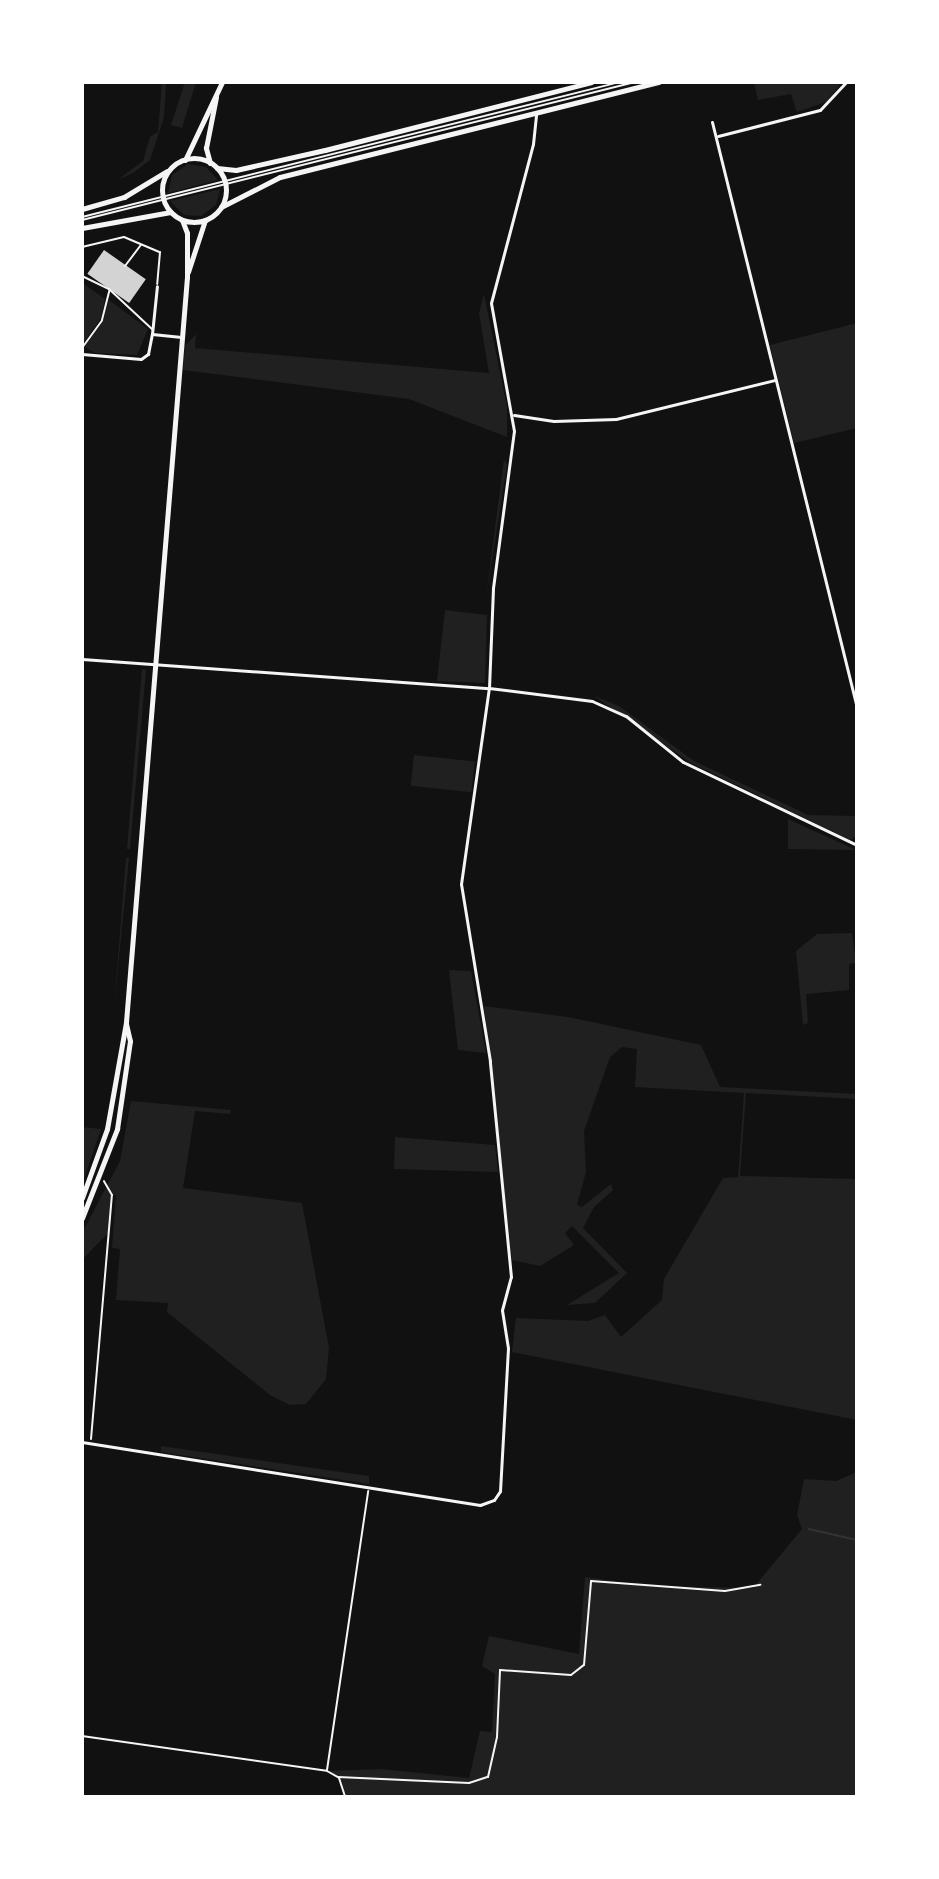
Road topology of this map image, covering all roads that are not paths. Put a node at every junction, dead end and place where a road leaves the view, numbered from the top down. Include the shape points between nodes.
1 (222, 82) edge
2 (591, 82) edge
3 (620, 82) edge
4 (635, 82) edge
5 (659, 82) edge
6 (846, 82) edge
7 (217, 92) junction
8 (536, 114) junction
9 (712, 122) dead end
10 (716, 136) junction
11 (185, 160) junction
12 (210, 163) junction
13 (217, 168) junction
14 (171, 169) junction
15 (225, 182) junction
16 (163, 198) junction
17 (221, 207) junction
18 (82, 209) edge
19 (171, 212) junction
20 (82, 218) edge
21 (182, 220) junction
22 (205, 220) junction
23 (82, 228) edge
24 (142, 244) junction
25 (82, 247) edge
26 (125, 266) dead end
27 (82, 276) edge
28 (187, 277) junction
29 (157, 286) joint
30 (109, 289) junction
31 (152, 332) junction
32 (179, 337) junction
33 (82, 351) edge
34 (775, 380) junction
35 (514, 415) junction
36 (82, 659) edge
37 (153, 666) junction
38 (489, 688) junction
39 (857, 708) edge
40 (857, 845) edge
41 (126, 1022) junction
42 (82, 1198) edge
43 (82, 1218) edge
44 (82, 1442) edge

1 - 7 main road
2 - 13 main road via 325,150 236,170
3 - 15 street
4 - 15 street
5 - 8 main road
6 - 10 street via 820,110
7 - 11 main road
7 - 12 main road via 206,148
8 - 17 main road via 280,177
8 - 35 street via 533,144 491,303 496,348
9 - 10 street
10 - 34 street
11 - 12 main road
11 - 14 main road
12 - 13 main road
13 - 15 main road
14 - 16 main road
14 - 18 main road via 124,197
15 - 16 street
15 - 17 main road
16 - 19 main road
16 - 20 street
17 - 22 main road
19 - 21 main road
19 - 23 main road
21 - 22 main road
21 - 28 main road
22 - 28 main road
24 - 25 street via 124,237
24 - 26 street
24 - 29 street via 160,252
27 - 30 street
28 - 32 main road
29 - 31 street
30 - 31 street
30 - 33 street via 102,320
31 - 32 street
31 - 33 street via 148,354 141,359
32 - 37 main road
34 - 35 street via 616,419 554,421
34 - 39 street
35 - 38 street via 492,601
36 - 37 street
37 - 38 street
37 - 41 main road
38 - 40 street via 609,707 683,762
38 - 44 street via 461,884 490,1061 510,1270 502,1310 508,1348 500,1491 480,1505
41 - 42 main road via 107,1129
41 - 43 main road via 130,1041 124,1094 101,1179

